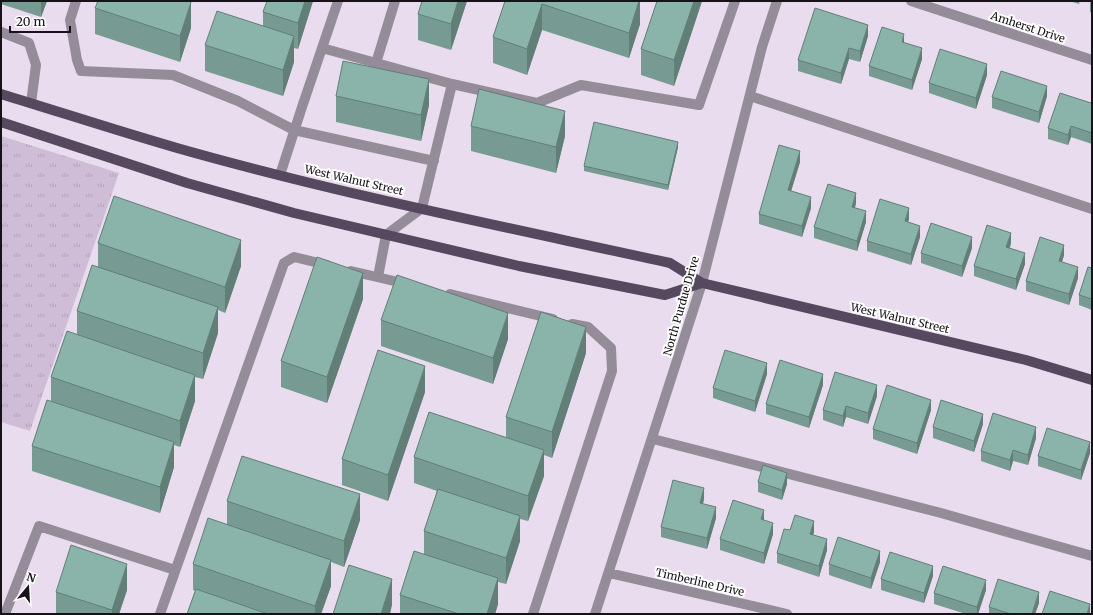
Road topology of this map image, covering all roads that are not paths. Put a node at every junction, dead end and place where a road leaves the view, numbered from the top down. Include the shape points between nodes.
1 (76, 1) edge
2 (338, 1) edge
3 (395, 1) edge
4 (734, 1) edge
5 (777, 1) edge
6 (911, 1) edge
7 (1, 32) edge
8 (322, 48) junction
9 (1092, 60) edge
10 (376, 63) junction
11 (452, 84) junction
12 (1, 94) edge
13 (750, 96) junction
14 (31, 103) junction
15 (1, 122) edge
16 (294, 130) junction
17 (434, 161) junction
18 (280, 175) junction
19 (422, 208) junction
20 (1092, 209) edge
21 (386, 235) junction
22 (378, 277) junction
23 (702, 283) junction
24 (417, 286) edge
25 (440, 292) edge
26 (1092, 380) edge
27 (652, 439) junction
28 (1092, 556) edge
29 (175, 570) junction
30 (609, 573) junction
31 (5, 614) edge
32 (160, 614) edge
33 (533, 614) edge
34 (595, 614) edge
35 (787, 614) edge

1 - 16 street via 70,20 81,71 173,75 238,101
2 - 8 street
3 - 10 street
4 - 11 street via 699,105 581,85 537,103
5 - 13 street, North Purdue Drive
6 - 9 street, Amherst Drive
7 - 14 street via 29,42 36,65
8 - 10 street
8 - 16 street
10 - 11 street
11 - 17 street
12 - 14 main road, West Walnut Street
13 - 20 street
13 - 23 street, North Purdue Drive
14 - 18 main road, West Walnut Street via 177,148
15 - 21 main road via 187,183
16 - 17 street
16 - 18 street
17 - 19 street
18 - 19 main road, West Walnut Street
19 - 21 street
19 - 23 main road, West Walnut Street via 670,263
21 - 22 street
21 - 23 main road via 519,266 665,295
22 - 24 street
22 - 29 street via 294,257 284,263
23 - 26 main road, West Walnut Street via 1026,360
23 - 27 street, North Purdue Drive
25 - 33 street via 588,327 611,348 612,370
27 - 28 street via 941,512
27 - 30 street, North Purdue Drive
29 - 31 street via 39,526
29 - 32 street
30 - 34 street, North Purdue Drive
30 - 35 street, Timberline Drive

